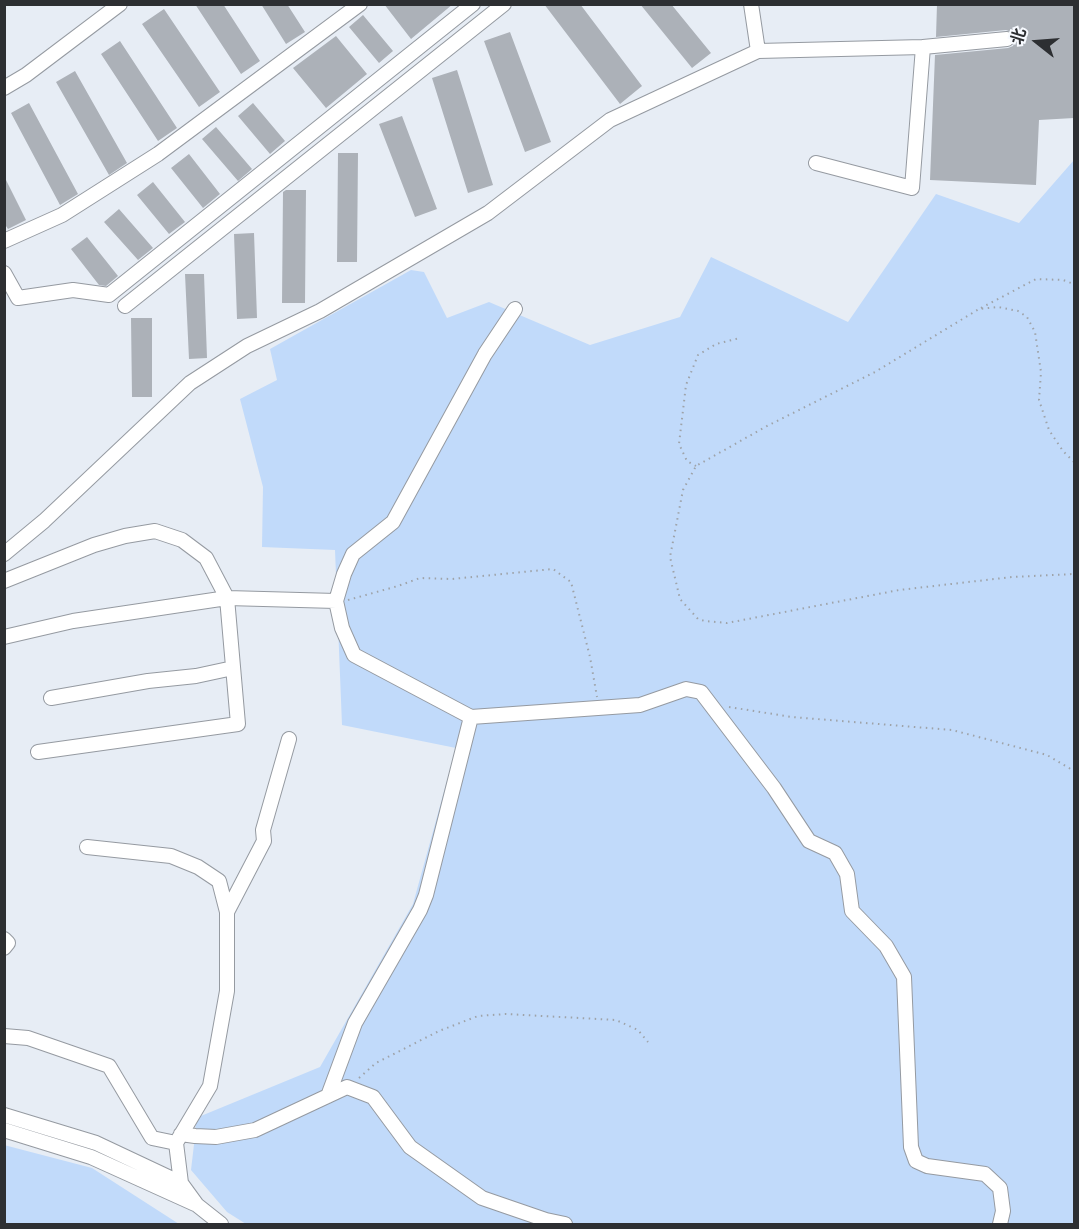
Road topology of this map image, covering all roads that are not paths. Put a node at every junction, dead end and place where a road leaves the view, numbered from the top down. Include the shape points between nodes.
1 (120, 4) edge
2 (360, 4) edge
3 (474, 4) edge
4 (504, 4) edge
5 (751, 4) edge
6 (1007, 39) dead end
7 (923, 47) junction
8 (758, 51) junction
9 (4, 88) edge
10 (816, 163) dead end
11 (4, 240) edge
12 (4, 273) edge
13 (125, 306) dead end
14 (515, 309) dead end
15 (4, 554) edge
16 (4, 581) edge
17 (227, 598) junction
18 (336, 601) junction
19 (4, 637) edge
20 (233, 668) junction
21 (51, 698) dead end
22 (471, 717) junction
23 (289, 739) dead end
24 (38, 752) dead end
25 (87, 847) dead end
26 (227, 912) junction
27 (4, 939) edge
28 (4, 948) edge
29 (4, 1036) edge
30 (328, 1096) junction
31 (4, 1115) edge
32 (4, 1131) edge
33 (178, 1138) junction
34 (181, 1183) junction
35 (197, 1205) junction
36 (216, 1223) edge
37 (565, 1224) edge
38 (1000, 1224) edge

1 - 9 street
2 - 11 street via 158,154 62,215
3 - 12 street via 109,295 73,290 18,297
4 - 13 street
5 - 8 street
6 - 7 street
7 - 8 street
7 - 10 street via 912,188
8 - 15 street via 610,120 488,213 320,311 248,346 190,383
14 - 18 street via 485,354 393,522 353,555
16 - 17 street via 94,545 155,531 182,540 206,558
17 - 18 street
17 - 19 street via 73,621
17 - 20 street
18 - 22 street via 354,655
20 - 21 street
20 - 24 street via 238,724
22 - 30 street via 426,895 355,1023
22 - 38 street via 640,705 686,689 701,692 809,841 836,853 847,874 852,911 886,946 904,977 911,1147 916,1161 985,1174 1000,1188
23 - 26 street via 263,830 264,841
25 - 26 street via 171,856 198,867 219,882
26 - 33 street via 227,991 210,1086
27 - 28 street via 8,943
29 - 33 street via 28,1038 109,1066 152,1138
30 - 33 street via 255,1130
30 - 37 street via 347,1087 373,1096 410,1147 482,1198
31 - 34 street via 96,1143
32 - 35 street via 91,1157
33 - 34 street
34 - 35 street
35 - 36 street

